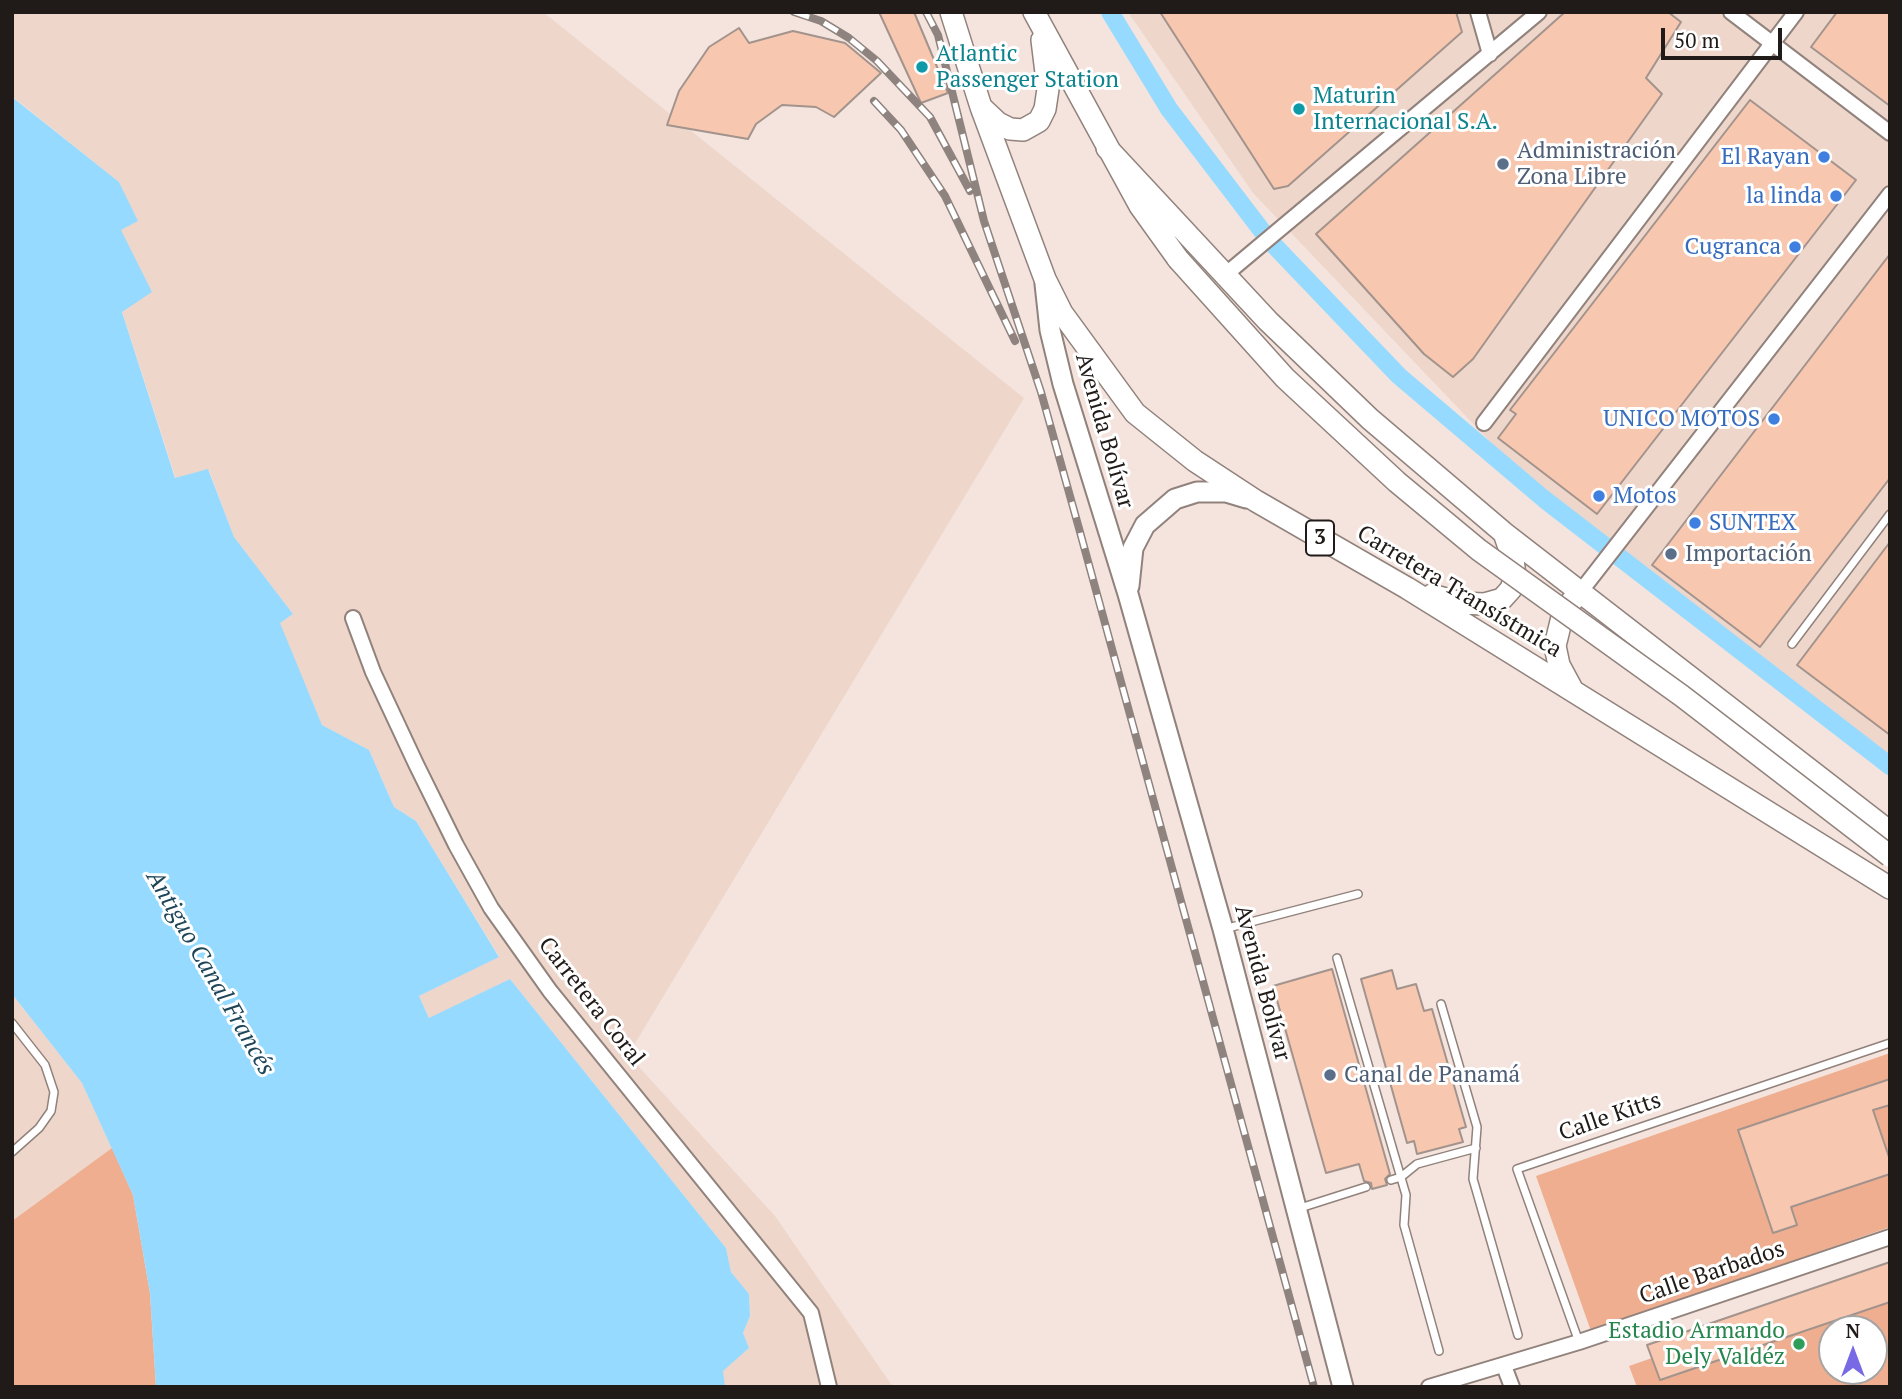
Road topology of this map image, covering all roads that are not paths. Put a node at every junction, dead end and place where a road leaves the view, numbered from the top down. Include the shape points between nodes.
1 (951, 12) edge
2 (1478, 12) edge
3 (1539, 12) edge
4 (1731, 12) edge
5 (1797, 12) edge
6 (1036, 16) edge
7 (1773, 44) junction
8 (1490, 54) junction
9 (981, 107) junction
10 (1890, 133) edge
11 (1107, 148) junction
12 (1890, 194) edge
13 (1225, 275) junction
14 (1045, 279) junction
15 (1484, 423) dead end
16 (1256, 501) junction
17 (1890, 514) edge
18 (1504, 533) junction
19 (1407, 588) junction
20 (1581, 591) junction
21 (1128, 594) junction
22 (354, 618) dead end
23 (1792, 644) dead end
24 (1573, 691) junction
25 (1890, 832) edge
26 (1890, 856) edge
27 (1890, 888) edge
28 (1358, 894) dead end
29 (1223, 929) junction
30 (1337, 958) dead end
31 (1441, 1004) dead end
32 (12, 1023) edge
33 (1890, 1043) edge
34 (1476, 1148) junction
35 (12, 1152) edge
36 (1401, 1177) junction
37 (1391, 1180) dead end
38 (1366, 1187) dead end
39 (1296, 1209) junction
40 (1890, 1237) edge
41 (1518, 1335) dead end
42 (1579, 1342) junction
43 (1438, 1351) dead end
44 (1504, 1366) junction
45 (829, 1387) edge
46 (1343, 1387) edge
47 (1429, 1387) edge
48 (1512, 1387) edge

1 - 9 main road, Carretera Transístmica / 3
2 - 8 street
3 - 8 street
4 - 7 street
5 - 7 street
6 - 9 main road via 1048,89 1042,116 1029,128 1016,130 998,123
6 - 11 main road, Carretera Transístmica
7 - 10 street
7 - 15 street
8 - 13 street
9 - 14 main road, Carretera Transístmica / 3
11 - 13 main road
11 - 26 main road, Carretera Transístmica, bridge via 1178,259 1285,378 1397,482 1479,550 1682,696
12 - 20 street
13 - 18 main road via 1322,376
14 - 16 main road, Carretera Transístmica / 3 via 1069,324 1135,413 1195,461
14 - 21 main road, Avenida Bolívar via 1050,330 1063,384
16 - 19 main road, Carretera Transístmica / 3
16 - 21 main road, Avenida Bolívar via 1226,492 1198,492 1175,499 1145,525 1133,548
17 - 23 lane
18 - 19 main road via 1515,576 1502,599 1461,603
18 - 20 main road
19 - 24 main road, Carretera Transístmica / 3
20 - 24 main road via 1563,612 1555,646
20 - 25 main road
21 - 29 main road, Avenida Bolívar
22 - 45 street, Carretera Coral via 373,672 416,764 491,908 550,991 811,1313
24 - 27 main road, Carretera Transístmica / 3
28 - 29 lane
29 - 39 main road, Avenida Bolívar
30 - 36 lane
31 - 34 lane via 1477,1127
32 - 35 lane via 45,1065 54,1092 51,1111
33 - 42 lane, Calle Kitts via 1517,1169
34 - 36 lane via 1417,1164
34 - 41 lane via 1473,1179
36 - 37 lane
36 - 43 lane via 1406,1195 1404,1226
38 - 39 lane
39 - 46 main road, Avenida Bolívar
40 - 42 street, Calle Barbados
42 - 44 street, Calle Barbados
44 - 47 street, Calle Barbados
44 - 48 street

